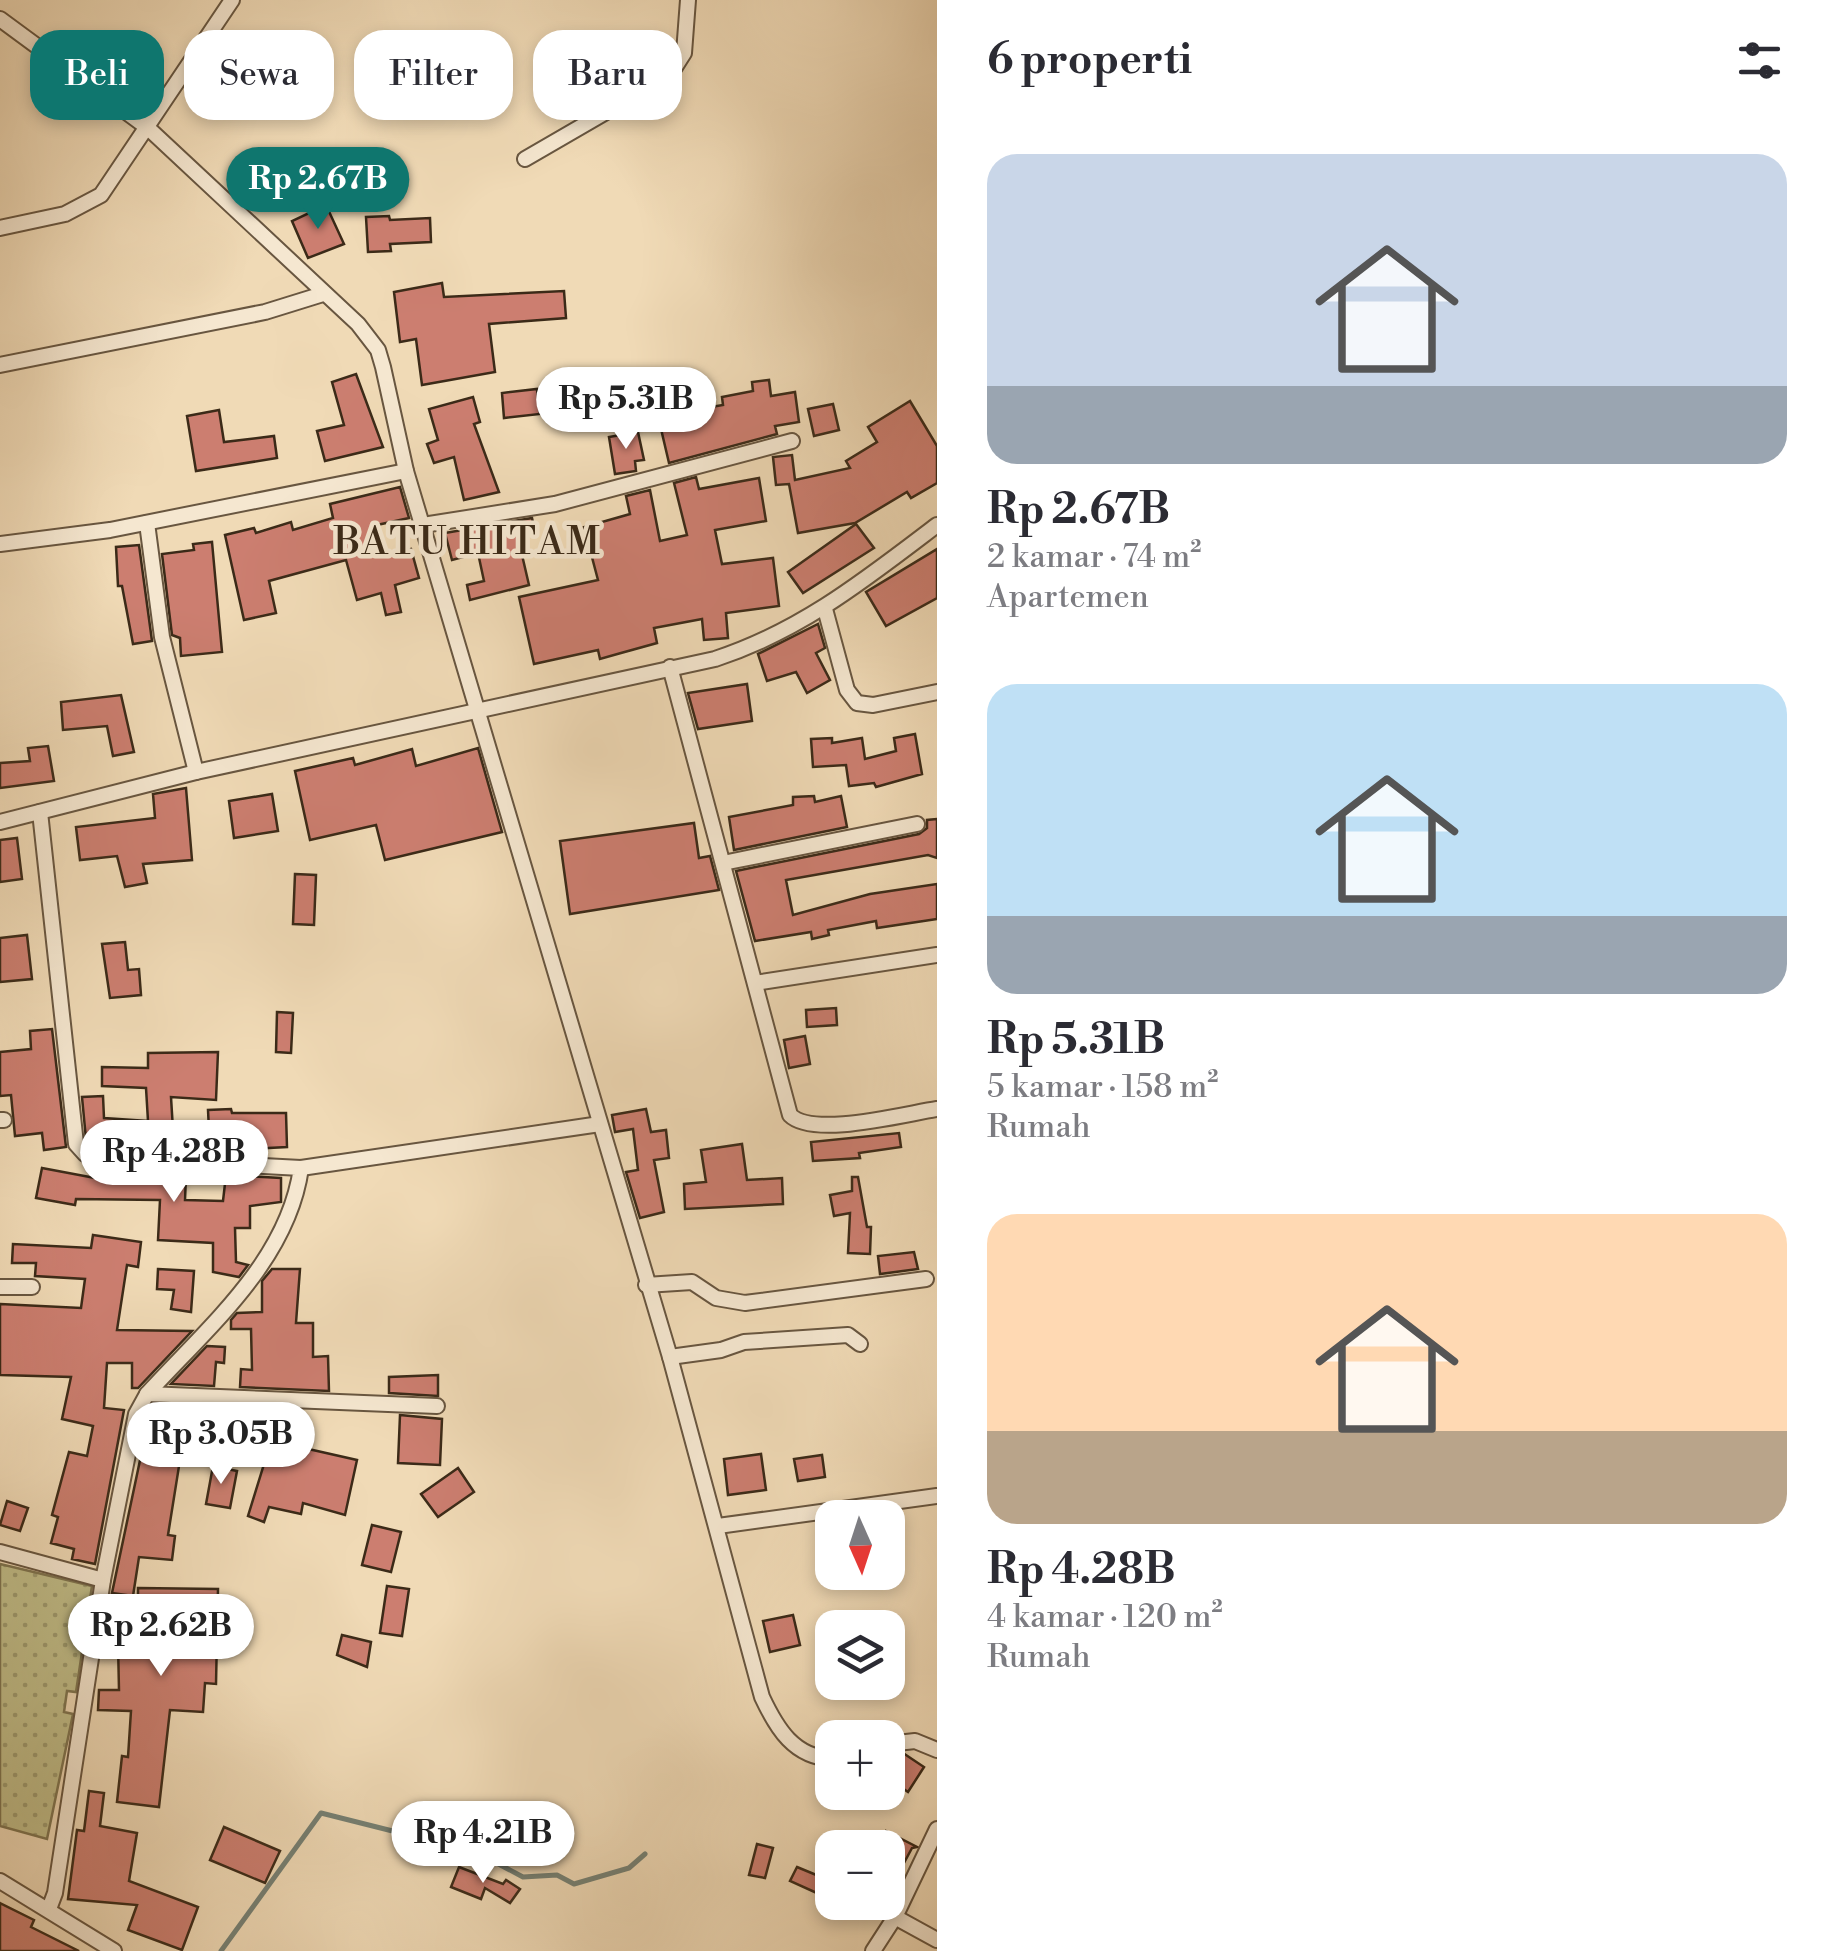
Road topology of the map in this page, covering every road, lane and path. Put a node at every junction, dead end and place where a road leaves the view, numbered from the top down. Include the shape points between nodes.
1 (232, 0) edge
2 (688, 0) edge
3 (0, 19) edge
4 (148, 128) junction
5 (525, 159) dead end
6 (0, 228) edge
7 (323, 294) junction
8 (0, 365) edge
9 (792, 441) dead end
10 (406, 471) junction
11 (147, 523) junction
12 (423, 525) junction
13 (937, 525) edge
14 (0, 544) edge
15 (825, 609) junction
16 (670, 666) junction
17 (937, 692) edge
18 (478, 710) junction
19 (196, 772) junction
20 (40, 812) junction
21 (0, 822) edge
22 (917, 824) dead end
23 (723, 863) junction
24 (937, 955) edge
25 (755, 982) junction
26 (937, 1109) edge
27 (600, 1124) junction
28 (301, 1168) junction
29 (926, 1279) dead end
30 (646, 1285) junction
31 (0, 1287) edge
32 (32, 1287) dead end
33 (860, 1344) dead end
34 (670, 1357) junction
35 (148, 1394) junction
36 (437, 1406) dead end
37 (937, 1496) edge
38 (718, 1526) junction
39 (0, 1552) edge
40 (103, 1580) junction
41 (905, 1742) edge
42 (937, 1750) edge
43 (815, 1754) edge
44 (937, 1828) edge
45 (0, 1881) edge
46 (905, 1896) edge
47 (49, 1909) junction
48 (893, 1920) edge
49 (900, 1920) edge
50 (937, 1940) edge
51 (114, 1951) edge
52 (873, 1951) edge

1 - 4 street
2 - 5 street via 684,53 670,76
3 - 4 street
4 - 6 street via 92,202
4 - 7 street
7 - 8 street
7 - 10 street via 378,350
9 - 12 street via 555,504
10 - 11 street
10 - 12 street
11 - 14 street
11 - 19 street via 162,637
12 - 18 street
13 - 15 street
15 - 16 street via 763,643
15 - 17 street via 857,704
16 - 18 street
16 - 23 street
18 - 19 street
18 - 27 street
19 - 20 street
20 - 21 street
20 - 28 street via 76,1144 96,1157
22 - 23 street
23 - 25 street
24 - 25 street
25 - 26 street via 785,1106 798,1123 822,1126
27 - 28 street
27 - 30 street
28 - 35 street via 296,1202 260,1269
29 - 30 street via 745,1303 716,1298 692,1282
30 - 34 street
31 - 32 street
33 - 34 street via 848,1335 761,1340
34 - 38 street
35 - 36 street
35 - 40 street via 132,1429
37 - 38 street
38 - 43 street via 772,1719 798,1748
39 - 40 street
40 - 47 street
41 - 42 street
44 - 46 street
45 - 47 street
47 - 51 street
48 - 52 street
49 - 50 street

